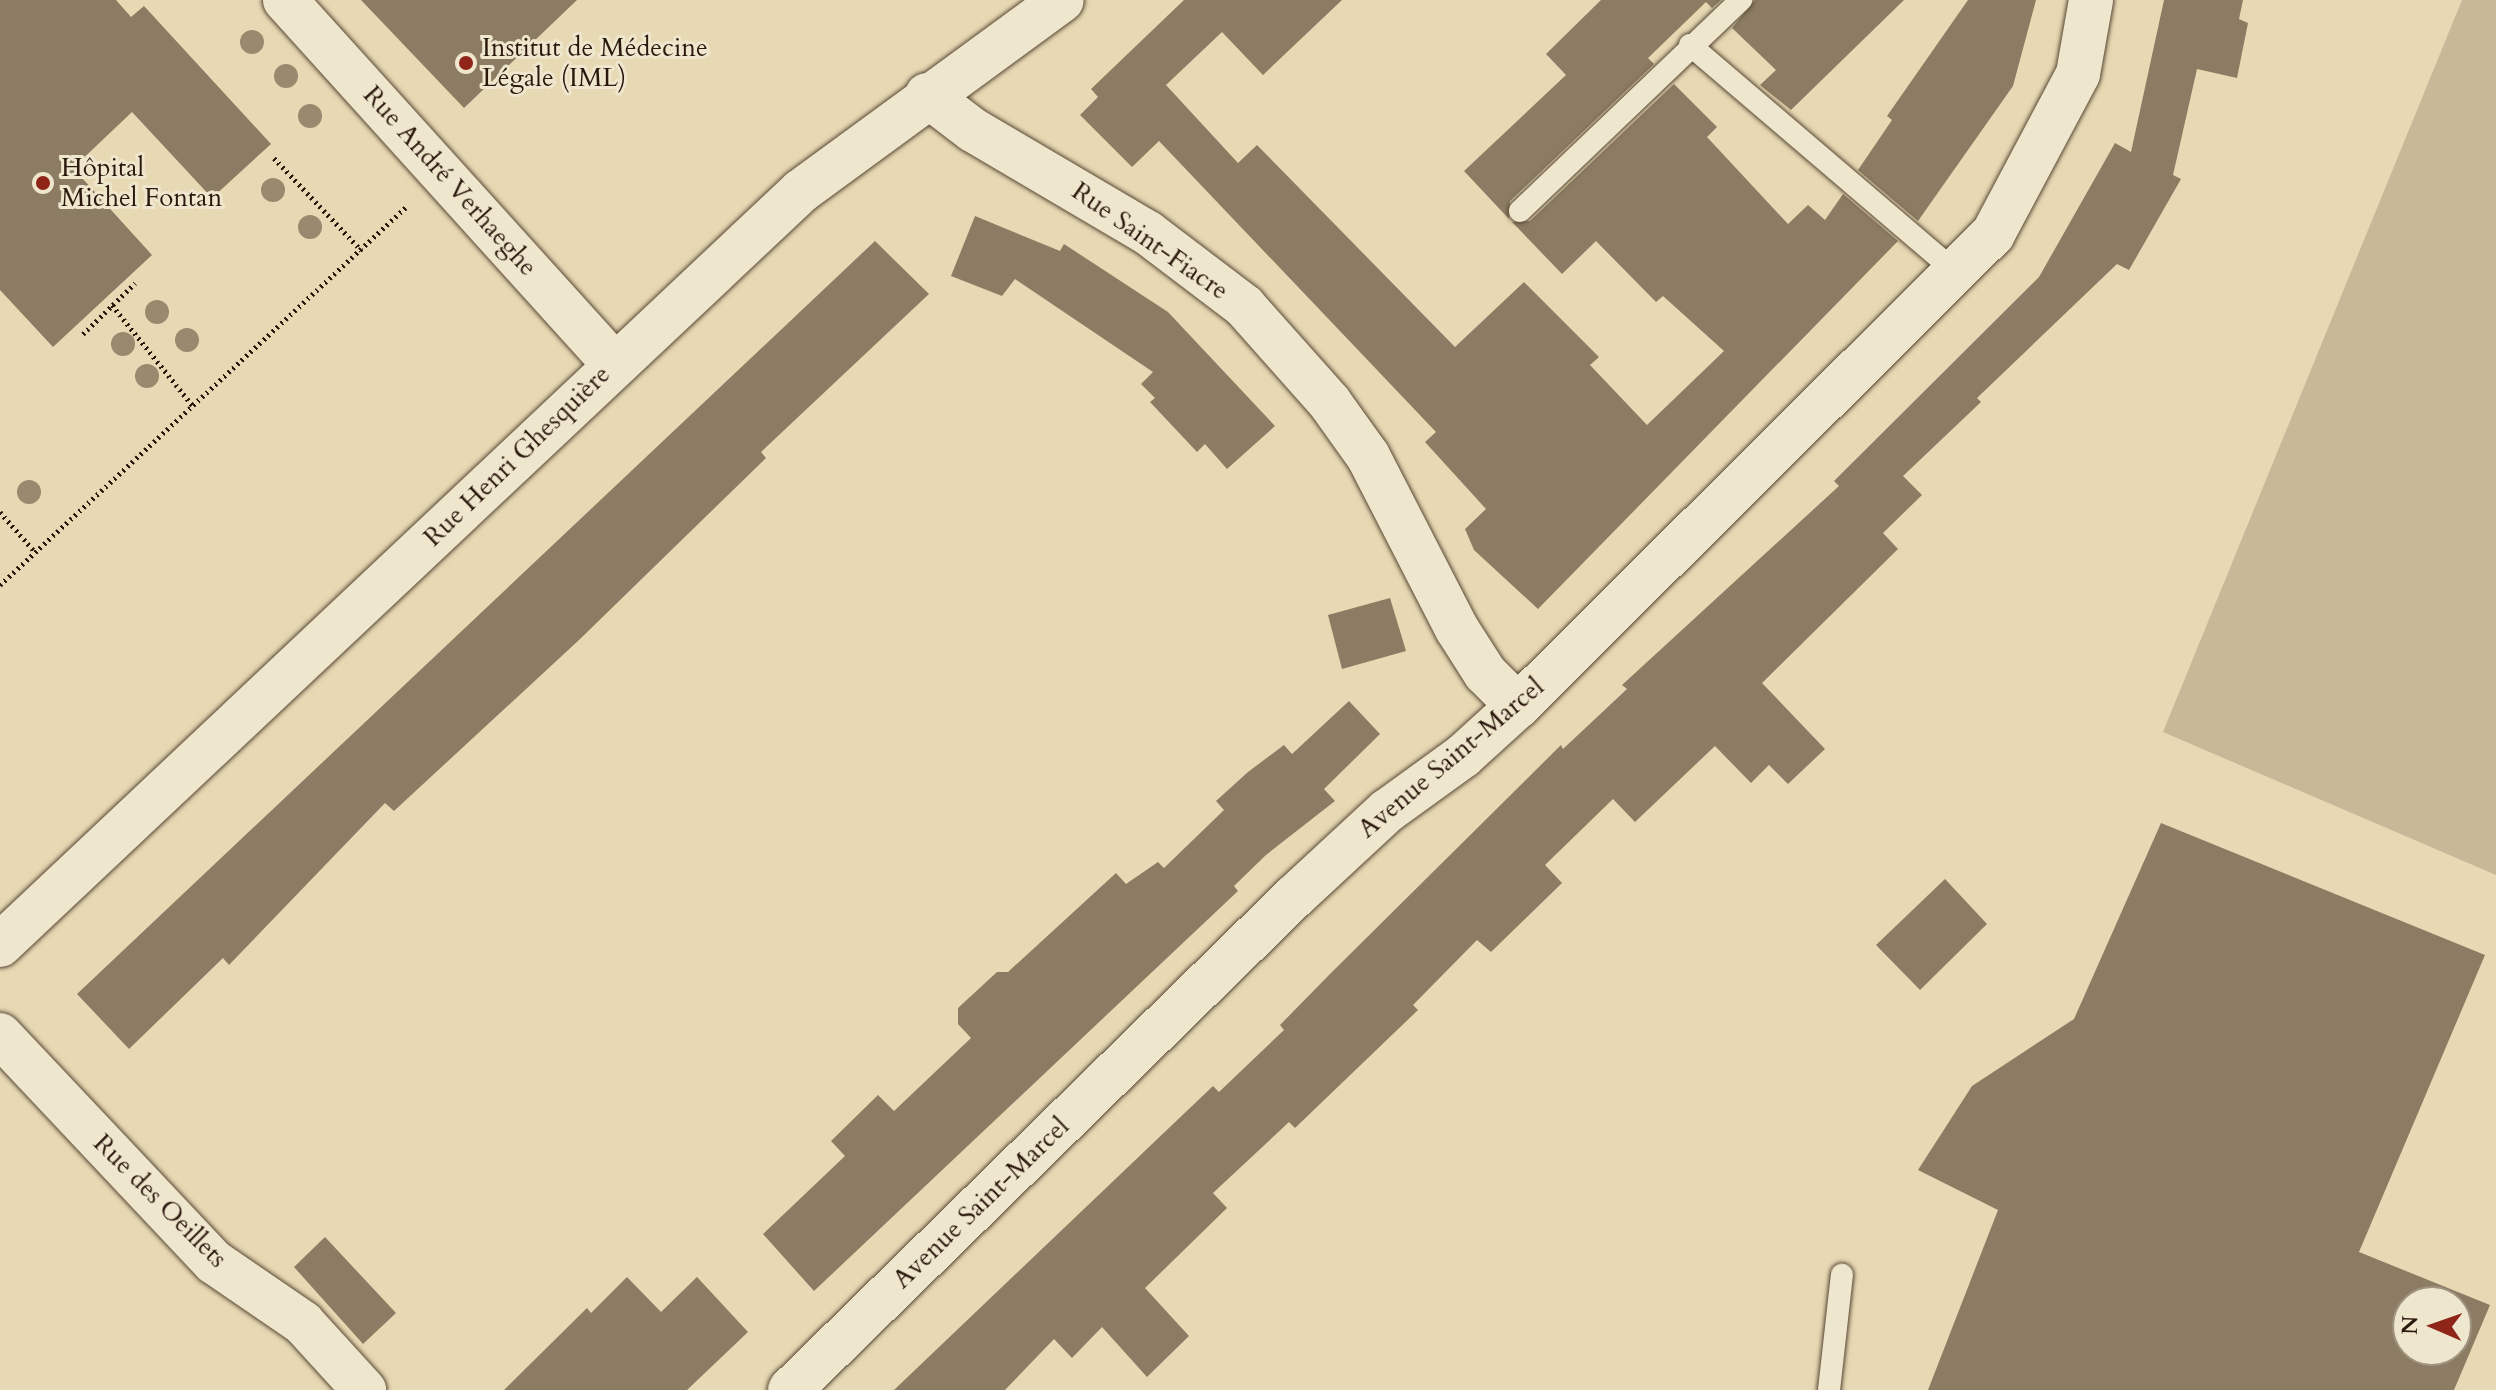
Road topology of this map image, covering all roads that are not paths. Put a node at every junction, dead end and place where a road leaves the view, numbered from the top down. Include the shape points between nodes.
1 (285, 0) edge
2 (1062, 0) edge
3 (1741, 0) edge
4 (2091, 0) edge
5 (1690, 45) junction
6 (927, 95) junction
7 (1520, 211) dead end
8 (1955, 271) junction
9 (614, 364) junction
10 (1518, 706) junction
11 (0, 945) edge
12 (0, 1035) edge
13 (1842, 1275) dead end
14 (364, 1390) edge
15 (790, 1390) edge
16 (1829, 1390) edge

1 - 9 street, Rue André Verhaeghe
2 - 6 street, Rue Henri Ghesquière
3 - 5 lane
4 - 8 street, Avenue Saint-Marcel via 2078,74 1993,234
5 - 7 lane
5 - 8 lane
6 - 9 street, Rue Henri Ghesquière via 801,191
6 - 10 street, Rue Saint-Fiacre via 973,130 1148,233 1244,306 1330,403 1368,456 1457,629 1485,673
8 - 10 street, Avenue Saint-Marcel
9 - 11 street, Rue Henri Ghesquière
10 - 15 street, Avenue Saint-Marcel via 1463,756 1387,811 1305,886
12 - 14 street, Rue des Oeillets via 214,1262 303,1323
13 - 16 lane

